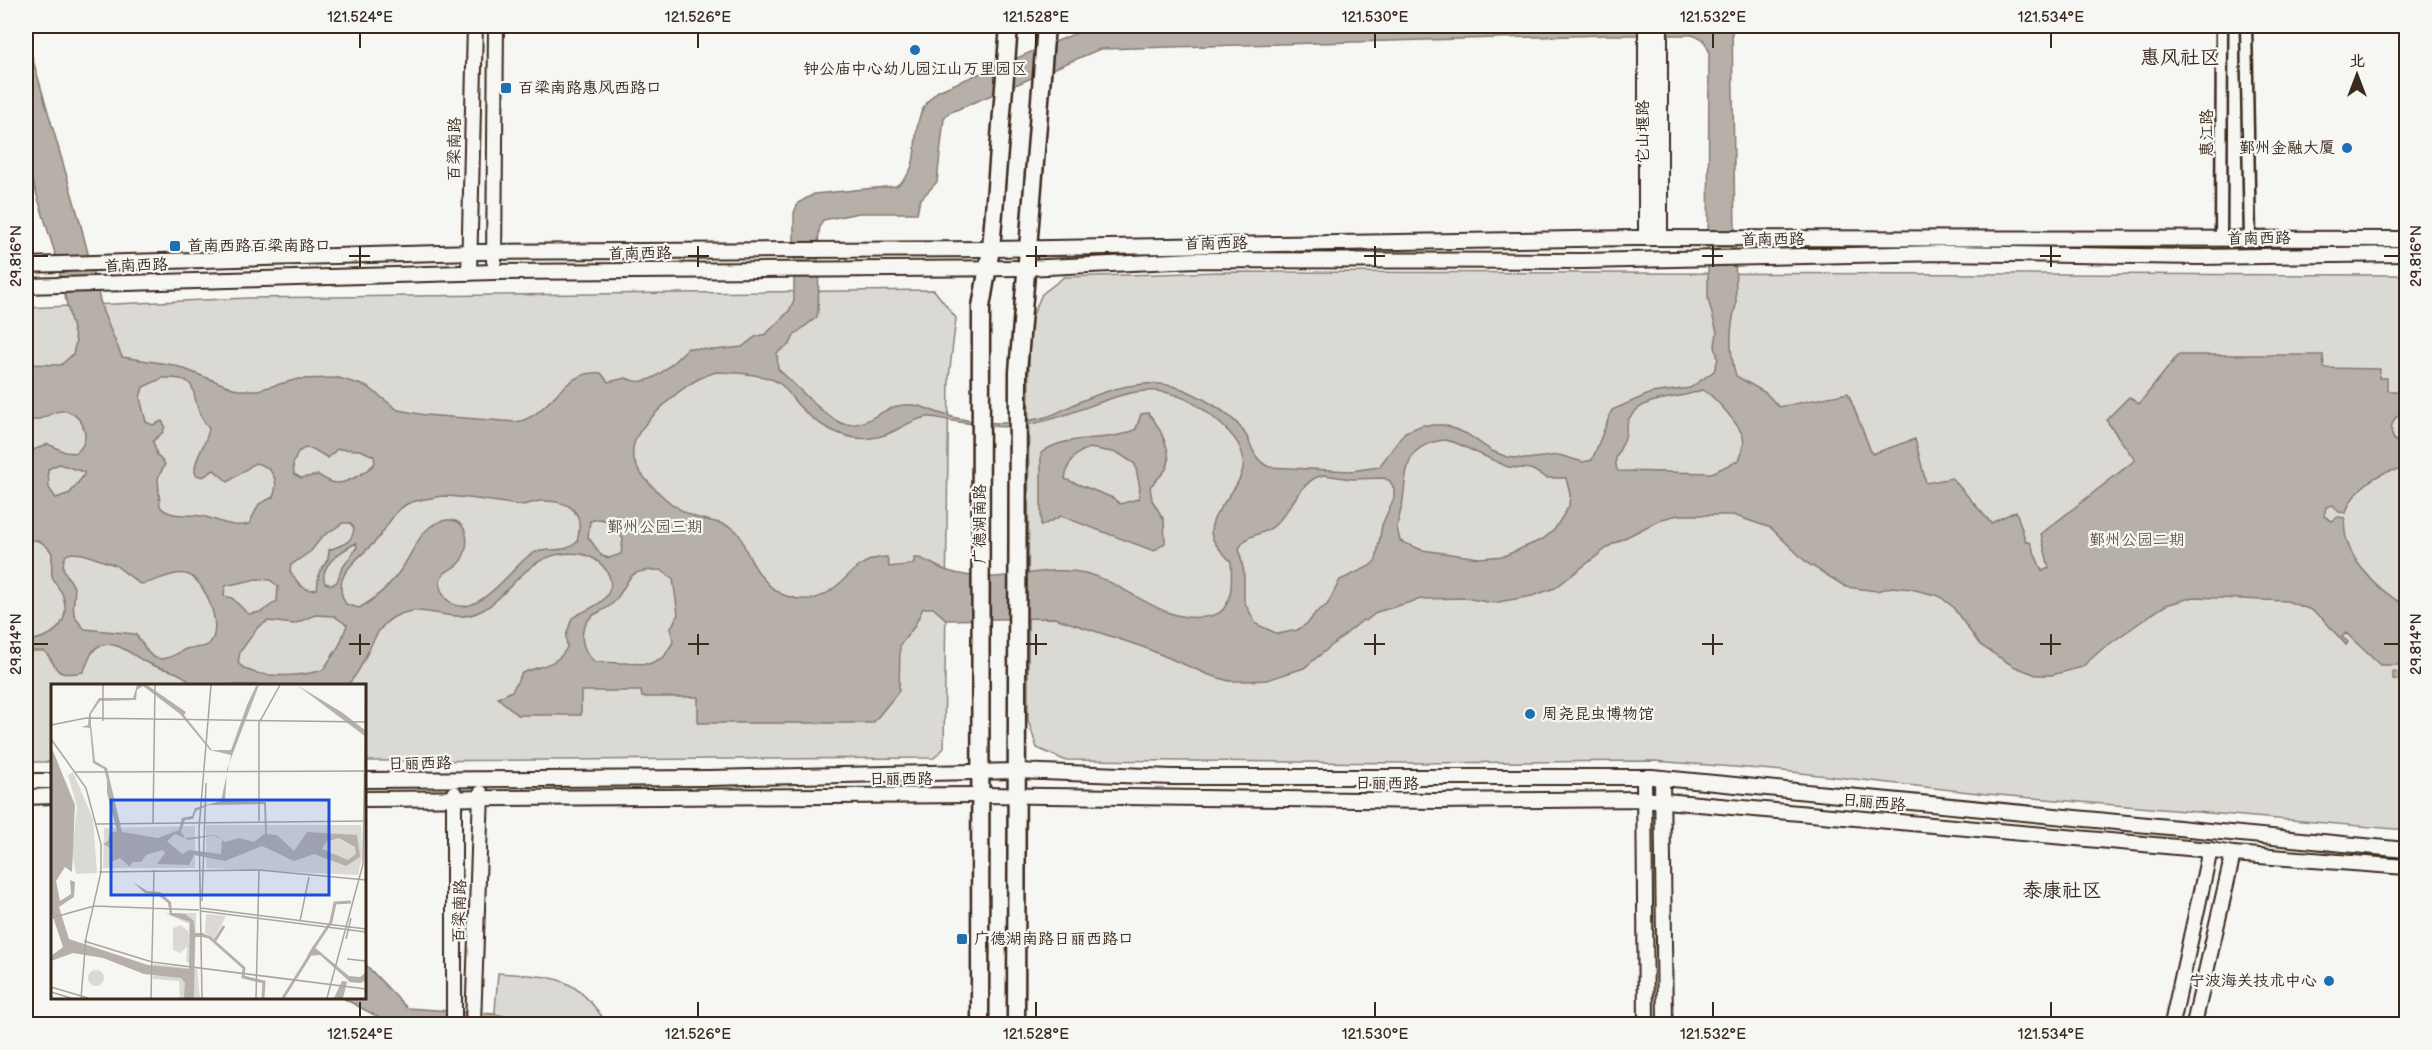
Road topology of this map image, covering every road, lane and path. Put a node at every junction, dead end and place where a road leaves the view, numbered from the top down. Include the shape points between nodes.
1 (475, 26) edge
2 (496, 26) edge
3 (1009, 26) edge
4 (1046, 26) edge
5 (1646, 26) edge
6 (1660, 26) edge
7 (2222, 26) edge
8 (2246, 26) edge
9 (1653, 238) junction
10 (2406, 239) edge
11 (2221, 240) junction
12 (2250, 240) junction
13 (1028, 248) junction
14 (991, 249) junction
15 (469, 252) junction
16 (494, 252) junction
17 (2406, 254) edge
18 (26, 266) edge
19 (988, 268) junction
20 (1026, 268) junction
21 (494, 272) junction
22 (469, 273) junction
23 (26, 286) edge
24 (979, 771) junction
25 (1017, 771) junction
26 (1644, 777) junction
27 (1662, 778) junction
28 (481, 779) junction
29 (366, 780) edge
30 (454, 780) junction
31 (26, 781) edge
32 (51, 781) edge
33 (980, 795) junction
34 (51, 796) edge
35 (1017, 796) junction
36 (26, 797) edge
37 (366, 799) edge
38 (481, 799) junction
39 (1643, 799) junction
40 (454, 800) junction
41 (1661, 800) junction
42 (2210, 850) junction
43 (2406, 850) edge
44 (2233, 854) junction
45 (2406, 867) edge
46 (454, 1024) edge
47 (473, 1024) edge
48 (980, 1024) edge
49 (1016, 1024) edge
50 (1646, 1024) edge
51 (1665, 1024) edge
52 (2172, 1024) edge
53 (2194, 1024) edge

1 - 15 main road, 百梁南路
2 - 16 main road
3 - 14 main road, 广德湖南路
4 - 13 main road
5 - 9 main road, 它山堰路
6 - 9 main road, 它山堰路
7 - 11 street, 惠江路
8 - 12 street
9 - 11 main road, 首南西路
9 - 13 main road, 首南西路
10 - 12 main road, 首南西路
11 - 12 main road, 首南西路
13 - 14 main road, 首南西路
13 - 20 main road
14 - 16 main road, 首南西路
14 - 19 main road, 广德湖南路
15 - 16 main road, 首南西路
15 - 18 main road, 首南西路
15 - 22 main road, 百梁南路
16 - 21 main road
17 - 20 main road, 首南西路 via 2199,257 1943,253 1583,261 1196,260
19 - 20 main road, 首南西路
19 - 21 main road, 首南西路
19 - 24 main road, 广德湖南路 via 981,307
20 - 25 main road via 1018,372
21 - 22 main road, 首南西路
22 - 23 main road, 首南西路
24 - 25 main road, 日丽西路
24 - 28 main road, 日丽西路
24 - 33 main road, 广德湖南路
25 - 26 main road, 日丽西路 via 1172,777
25 - 35 main road
26 - 27 main road, 日丽西路
26 - 39 main road
27 - 41 main road
27 - 43 main road, 日丽西路
28 - 30 main road, 日丽西路
28 - 38 main road, 百梁南路
29 - 30 main road, 日丽西路
30 - 40 main road, 百梁南路
31 - 32 main road
33 - 35 main road, 日丽西路
33 - 38 main road, 日丽西路
33 - 48 main road, 广德湖南路
34 - 36 main road
35 - 39 main road, 日丽西路
35 - 49 main road
37 - 40 main road, 日丽西路
38 - 40 main road, 日丽西路
38 - 47 main road, 百梁南路
39 - 41 main road, 日丽西路
39 - 50 main road
40 - 46 main road, 百梁南路
41 - 42 main road, 日丽西路
41 - 51 main road
42 - 44 main road, 日丽西路
42 - 52 main road
44 - 45 main road, 日丽西路
44 - 53 main road

